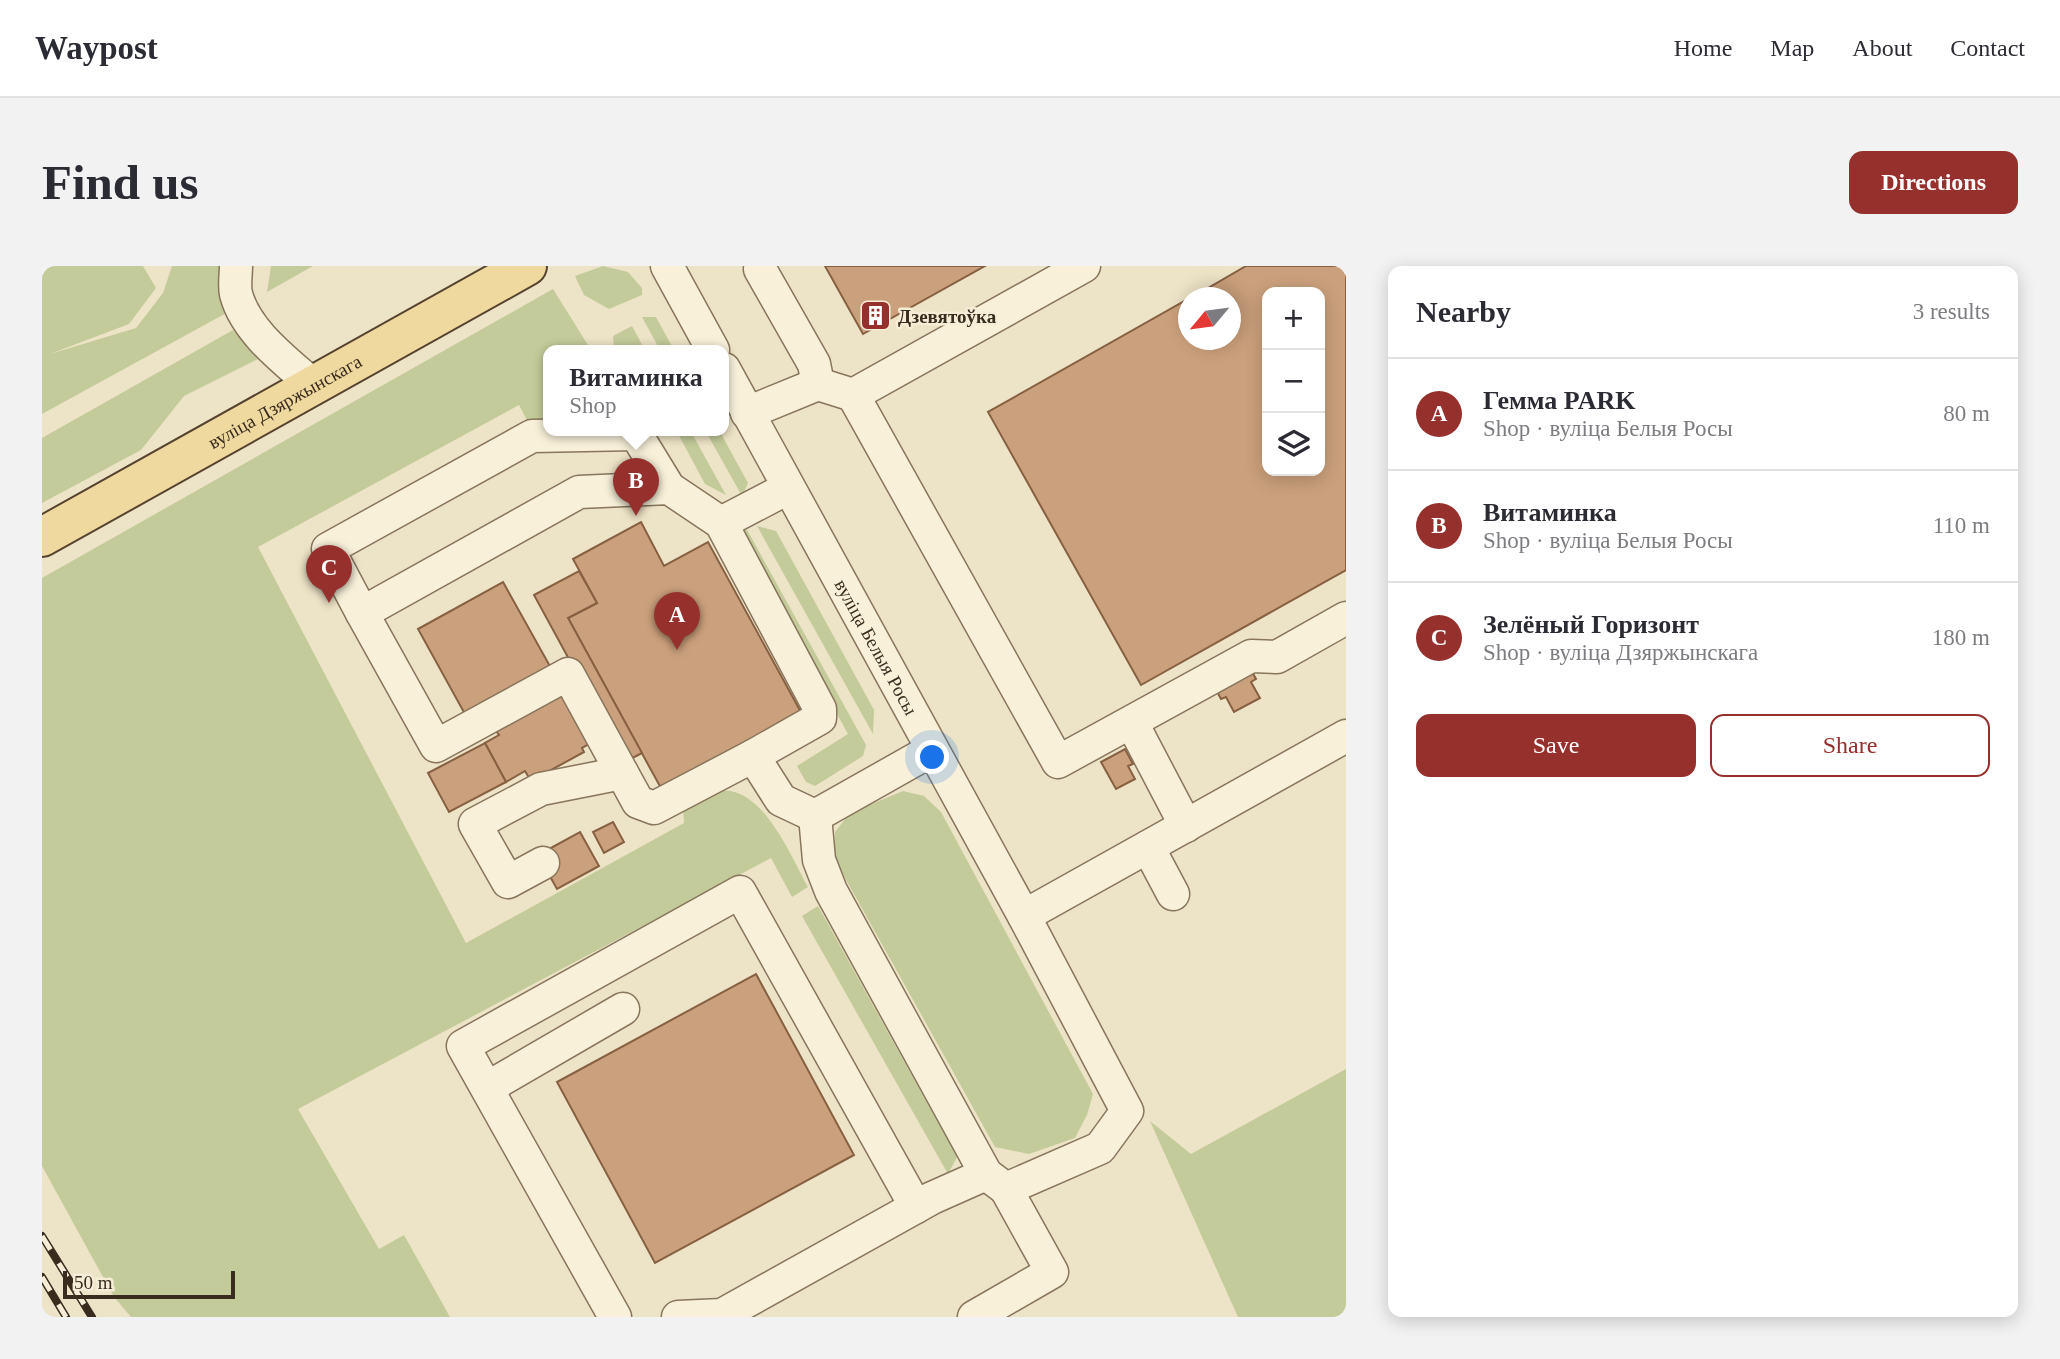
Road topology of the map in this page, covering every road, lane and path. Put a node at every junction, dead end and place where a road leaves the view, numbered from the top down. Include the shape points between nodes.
1 (236, 266) edge
2 (527, 266) edge
3 (667, 266) edge
4 (1084, 266) edge
5 (760, 269) dead end
6 (710, 345) edge
7 (729, 380) edge
8 (818, 384) junction
9 (314, 386) junction
10 (853, 395) junction
11 (747, 413) junction
12 (543, 436) edge
13 (637, 436) edge
14 (669, 488) junction
15 (789, 488) junction
16 (721, 523) junction
17 (42, 537) edge
18 (362, 613) junction
19 (1346, 618) edge
20 (1132, 723) junction
21 (1346, 736) edge
22 (932, 751) junction
23 (753, 755) junction
24 (622, 772) junction
25 (815, 816) junction
26 (1186, 825) junction
27 (1148, 847) junction
28 (543, 863) dead end
29 (1173, 894) dead end
30 (1024, 916) junction
31 (623, 1009) dead end
32 (487, 1088) junction
33 (996, 1181) junction
34 (916, 1207) junction
35 (615, 1317) edge
36 (678, 1317) edge
37 (974, 1317) edge

1 - 9 street via 235,292 244,312 279,355
2 - 9 main road, вуліца Дзяржынскага
3 - 6 street
4 - 10 street
5 - 8 street via 814,364
7 - 11 street, вуліца Белыя Росы
8 - 10 street
8 - 11 street
9 - 17 main road, вуліца Дзяржынскага
10 - 20 street via 1058,762
11 - 15 street, вуліца Белыя Росы
12 - 18 street via 532,436 327,549
13 - 14 street
14 - 16 street
14 - 18 street via 579,492
15 - 16 street
15 - 22 street, вуліца Белыя Росы
16 - 23 street via 740,581 770,636 820,709 820,718
18 - 24 street via 436,746 568,674
19 - 20 street via 1277,657 1251,656
20 - 26 street
21 - 26 street
22 - 25 street
22 - 30 street, вуліца Белыя Росы
23 - 24 street via 654,808 638,802
23 - 25 street via 781,800
24 - 28 street via 541,789 475,824 508,882
25 - 33 street via 819,860 831,891
26 - 27 street
27 - 29 street
27 - 30 street
30 - 33 street, вуліца Белыя Росы via 1127,1111 1100,1148
31 - 32 street
32 - 34 street via 463,1046 740,892
32 - 35 street
33 - 34 street
33 - 37 street via 1052,1272
34 - 36 street via 722,1315

